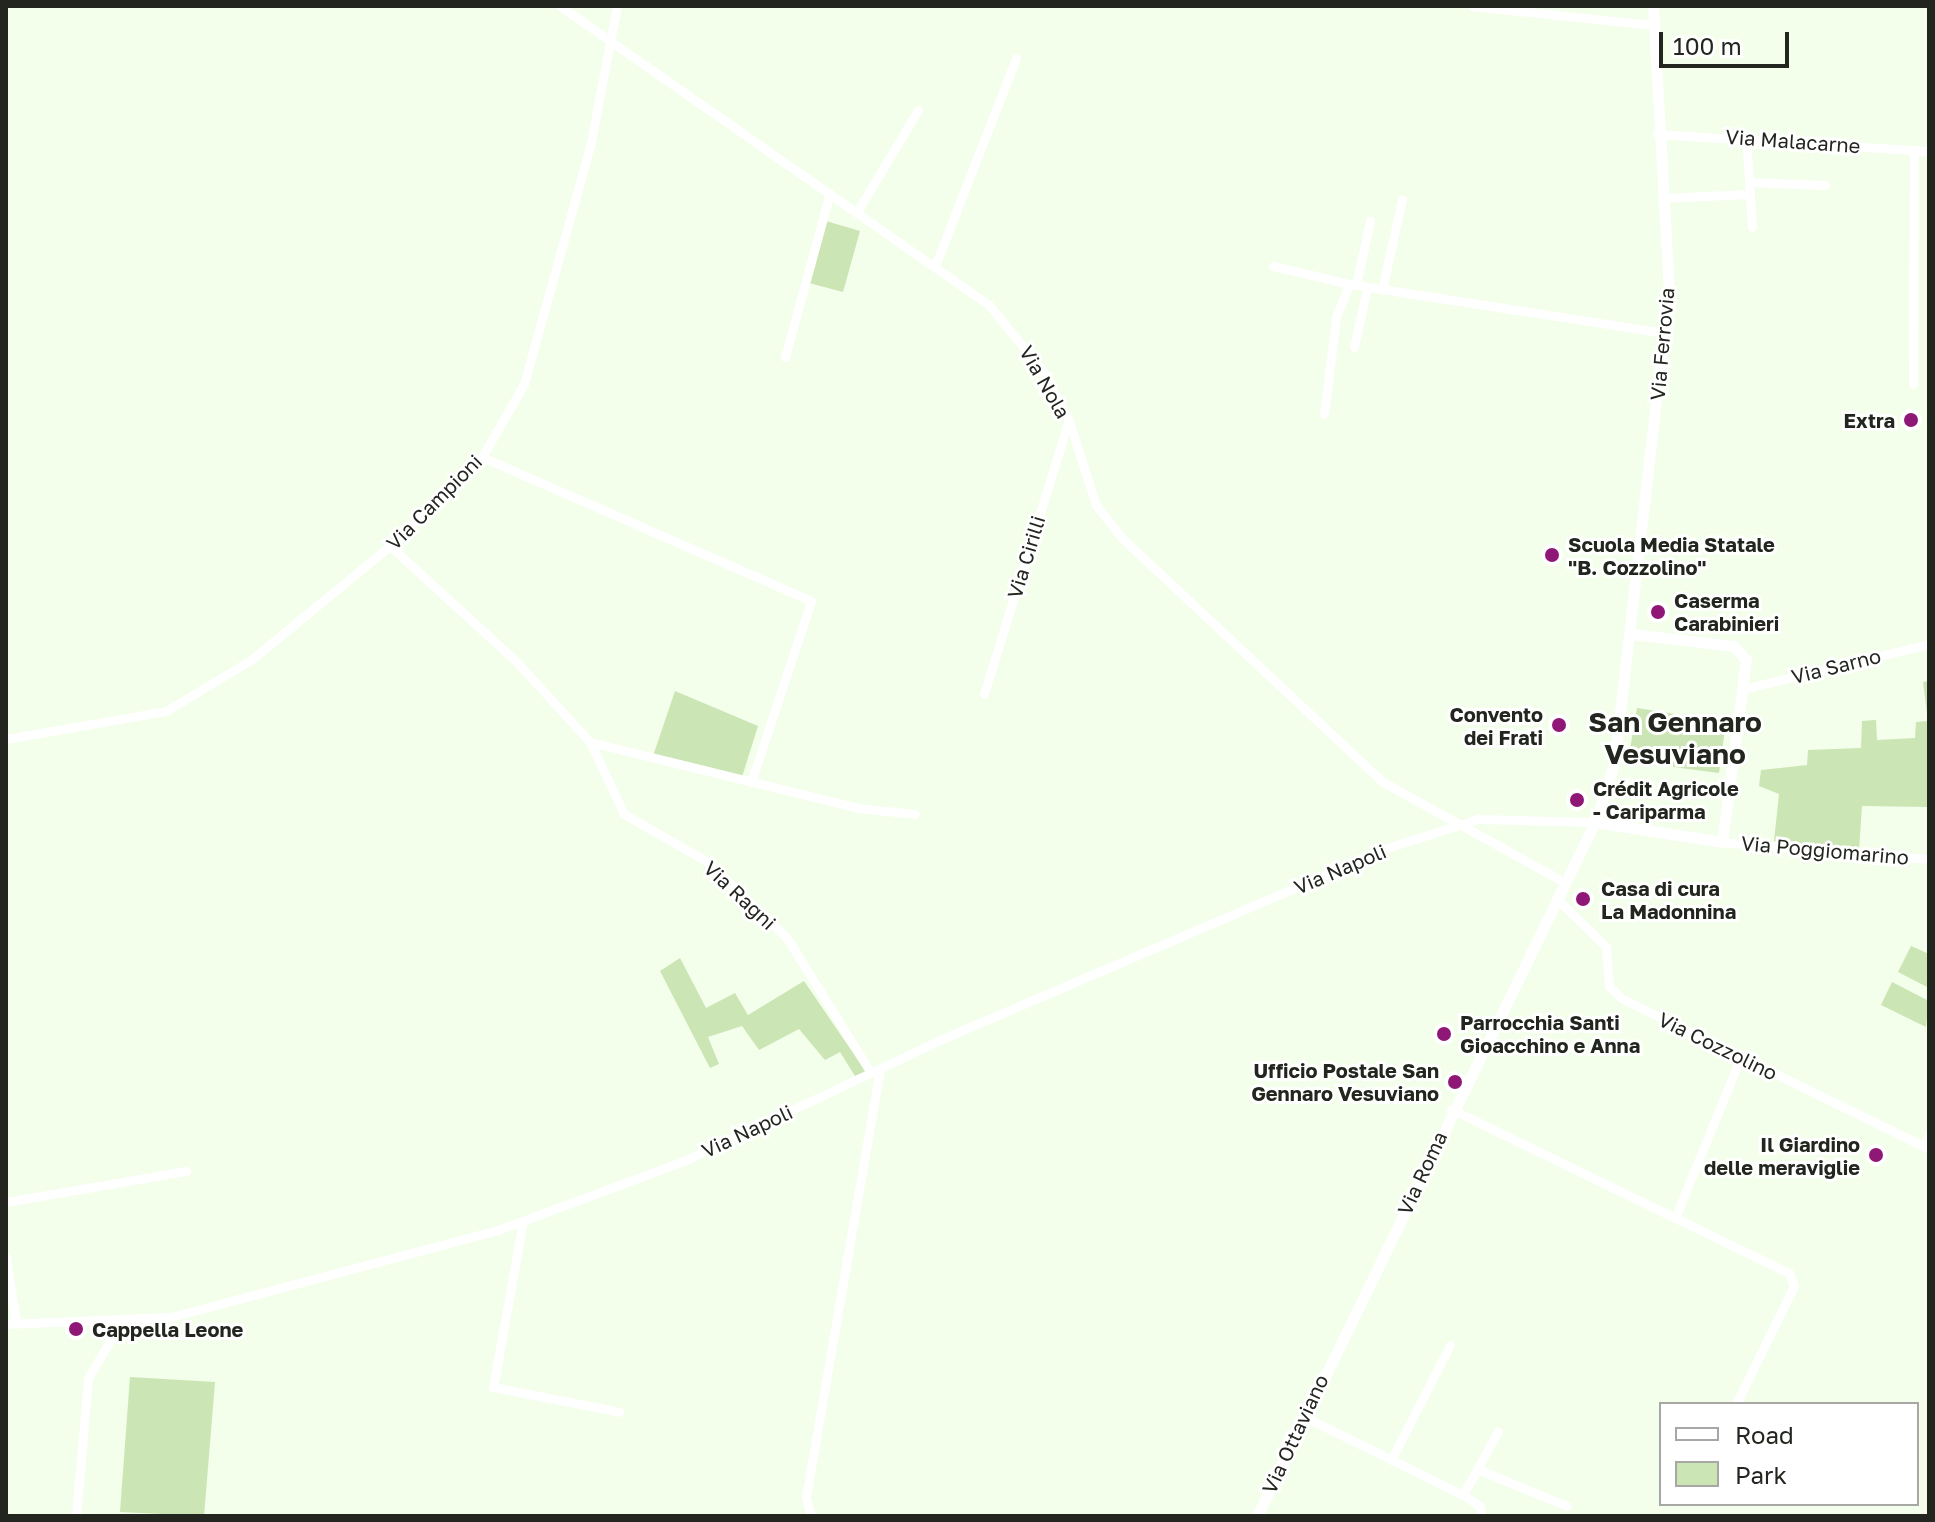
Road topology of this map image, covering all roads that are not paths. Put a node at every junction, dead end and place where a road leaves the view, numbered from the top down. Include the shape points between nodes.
1 (560, 6) edge
2 (617, 6) edge
3 (1472, 6) edge
4 (1653, 6) edge
5 (1654, 25) junction
6 (613, 42) junction
7 (1016, 58) dead end
8 (918, 110) dead end
9 (1657, 134) junction
10 (1746, 136) junction
11 (1914, 150) junction
12 (1929, 151) edge
13 (1749, 182) junction
14 (1825, 185) dead end
15 (830, 193) junction
16 (1749, 194) junction
17 (1662, 198) junction
18 (1402, 199) dead end
19 (857, 212) junction
20 (1370, 221) dead end
21 (1752, 227) dead end
22 (935, 266) junction
23 (1273, 266) dead end
24 (1352, 285) junction
25 (1367, 288) junction
26 (1382, 290) junction
27 (1666, 333) junction
28 (1354, 347) dead end
29 (785, 357) dead end
30 (1913, 384) dead end
31 (1324, 414) dead end
32 (1069, 421) junction
33 (482, 457) junction
34 (390, 546) junction
35 (1632, 634) junction
36 (1929, 644) edge
37 (1743, 689) junction
38 (984, 694) dead end
39 (6, 739) edge
40 (590, 742) junction
41 (751, 782) junction
42 (915, 814) dead end
43 (1595, 822) junction
44 (1455, 826) junction
45 (1722, 842) junction
46 (1929, 859) edge
47 (1564, 882) junction
48 (1556, 898) junction
49 (1741, 1056) junction
50 (875, 1071) junction
51 (1451, 1109) junction
52 (1929, 1135) edge
53 (1926, 1148) edge
54 (186, 1171) dead end
55 (6, 1202) edge
56 (1675, 1218) junction
57 (523, 1221) junction
58 (6, 1257) edge
59 (123, 1319) junction
60 (11, 1323) edge
61 (1450, 1345) dead end
62 (1334, 1352) joint
63 (1737, 1402) edge
64 (620, 1412) dead end
65 (1303, 1416) junction
66 (1498, 1431) dead end
67 (1391, 1460) junction
68 (1477, 1469) junction
69 (1463, 1495) junction
70 (1567, 1506) dead end
71 (807, 1514) edge
72 (76, 1516) edge
73 (1257, 1516) edge
74 (1481, 1516) edge

1 - 6 street, Via Nola
2 - 6 street, Via Campioni
3 - 5 street
4 - 5 main road, Via Ferrovia
5 - 9 main road, Via Ferrovia
6 - 15 street, Via Nola
6 - 33 street, Via Campioni via 524,384
7 - 22 street
8 - 19 street
9 - 10 street, Via Malacarne
9 - 17 main road, Via Ferrovia
10 - 11 street, Via Malacarne
10 - 13 street
11 - 12 street, Via Malacarne
11 - 30 street
13 - 14 street
13 - 16 street
15 - 19 street, Via Nola
15 - 29 street
16 - 17 street
16 - 21 street
17 - 27 main road, Via Ferrovia
18 - 26 street
19 - 22 street, Via Nola
20 - 24 street
22 - 32 street, Via Nola via 1007,323
23 - 24 street
24 - 25 street
24 - 31 street via 1336,317
25 - 26 street
25 - 28 street
26 - 27 street
27 - 35 main road, Via Ferrovia
32 - 38 street, Via Cirilli
32 - 44 street, Via Nola via 1091,495 1111,527 1383,782
33 - 34 street, Via Campioni
33 - 41 street via 811,601
34 - 39 street, Via Campioni via 251,660 166,711
34 - 40 street, Via Ragni via 515,660
35 - 37 main road via 1734,646 1746,660
35 - 43 main road, Via Ferrovia via 1614,764
36 - 37 street, Via Sarno
37 - 45 main road
40 - 41 street
40 - 50 street, Via Ragni via 624,814 706,861 787,938
41 - 42 street
43 - 44 street, Via Napoli via 1478,819
43 - 45 main road
43 - 47 main road, Via Roma
44 - 47 street, Via Nola
44 - 50 street, Via Napoli via 1387,848
45 - 46 street, Via Poggiomarino
47 - 48 main road, Via Roma
48 - 49 street, Via Cozzolino via 1606,947 1611,990
48 - 51 main road, Via Roma
49 - 53 street, Via Cozzolino
49 - 56 street
50 - 57 street, Via Napoli via 684,1161
50 - 71 street
51 - 56 street
51 - 62 main road, Via Roma
52 - 53 street
54 - 55 street
56 - 63 street via 1794,1278
57 - 59 street, Via Napoli via 171,1317
57 - 64 street via 493,1387
58 - 60 street
59 - 60 street, Via Napoli
59 - 72 street via 88,1378
61 - 67 street
62 - 65 main road, Via Ottaviano
65 - 67 street
65 - 73 main road, Via Ottaviano
66 - 68 street
67 - 69 street
68 - 69 street
68 - 70 street
69 - 74 street via 1480,1506

